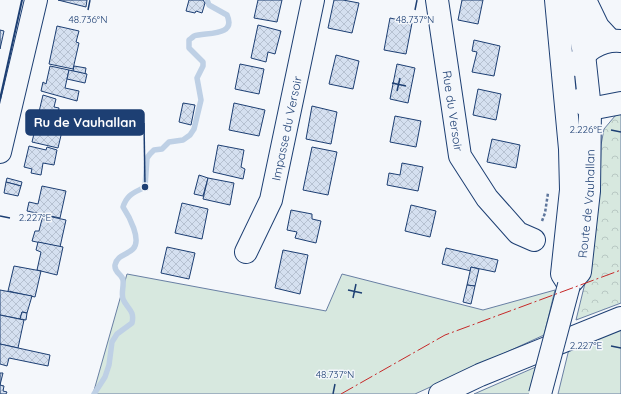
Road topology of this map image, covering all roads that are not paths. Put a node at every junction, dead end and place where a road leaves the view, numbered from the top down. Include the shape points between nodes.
1 (36, 0) edge
2 (313, 0) edge
3 (437, 0) edge
4 (556, 0) edge
5 (575, 0) edge
6 (585, 0) edge
7 (615, 40) edge
8 (584, 54) junction
9 (564, 83) junction
10 (621, 103) edge
11 (590, 109) junction
12 (0, 152) edge
13 (534, 240) dead end
14 (246, 252) dead end
15 (569, 285) junction
16 (621, 318) edge
17 (440, 394) edge
18 (540, 394) edge

1 - 12 main road
2 - 14 main road, Impasse du Versoir via 271,200
3 - 13 main road, Rue du Versoir via 460,156 487,198 518,234
4 - 9 main road, Route de Vauhallan
5 - 8 main road, Route de Vauhallan
6 - 7 main road via 598,27
7 - 8 main road
8 - 9 main road
8 - 11 main road, Route de Vauhallan
9 - 11 main road via 575,97
9 - 15 main road, Route de Vauhallan via 571,190 562,274
10 - 11 main road
11 - 15 main road, Route de Vauhallan via 589,191 585,236 580,272
15 - 18 main road, Route de Vauhallan, bridge
16 - 17 main road via 480,375

